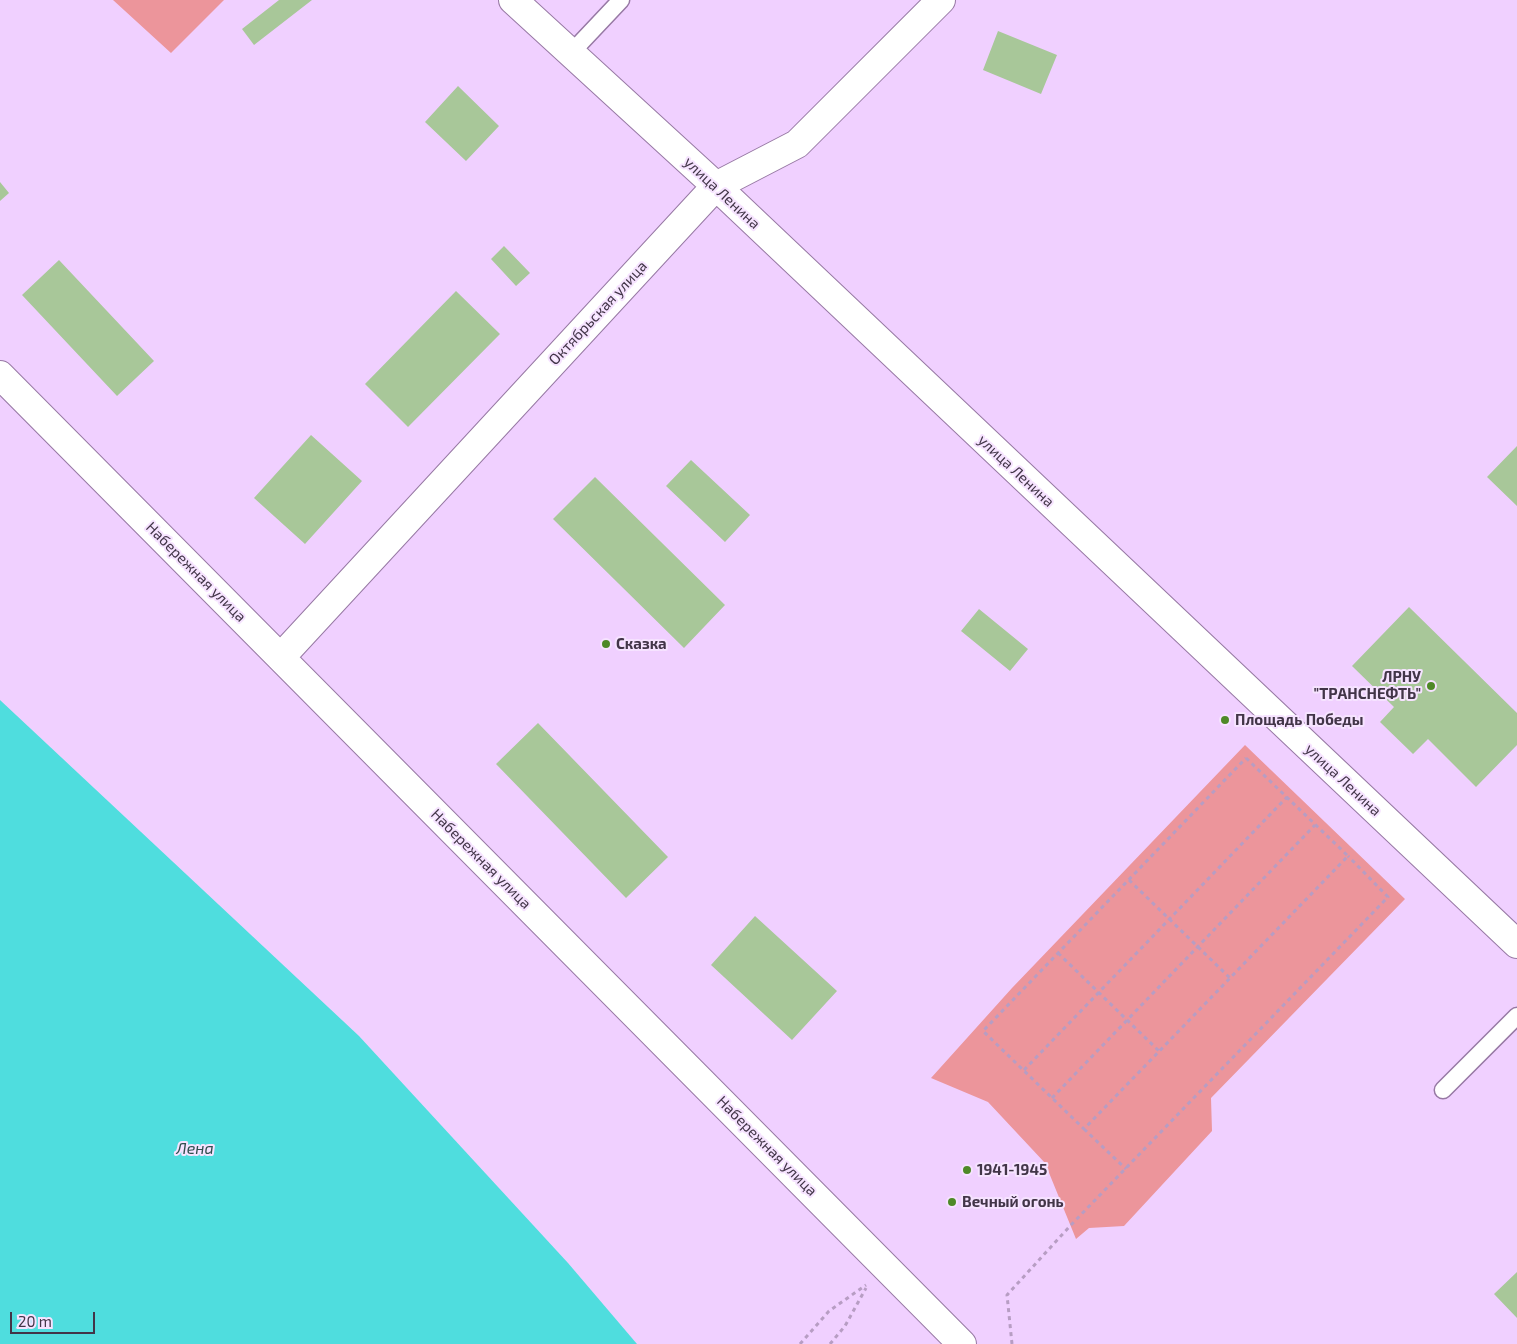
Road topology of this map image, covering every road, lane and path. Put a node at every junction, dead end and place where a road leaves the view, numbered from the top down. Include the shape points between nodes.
1 (513, 0) edge
2 (621, 0) edge
3 (941, 0) edge
4 (571, 53) junction
5 (716, 186) junction
6 (0, 375) edge
7 (281, 657) junction
8 (1287, 797) junction
9 (1315, 825) junction
10 (1348, 856) junction
11 (1128, 880) junction
12 (1169, 919) junction
13 (1517, 944) edge
14 (1198, 946) junction
15 (1058, 953) junction
16 (1230, 978) junction
17 (1099, 992) junction
18 (1517, 1016) edge
19 (1127, 1020) junction
20 (1159, 1051) junction
21 (1024, 1070) junction
22 (1443, 1090) dead end
23 (1052, 1098) junction
24 (1084, 1129) junction
25 (1126, 1169) junction
26 (800, 1344) edge
27 (830, 1344) edge
28 (962, 1344) edge
29 (1012, 1344) edge

1 - 4 street, улица Ленина
2 - 4 lane
3 - 5 street, Октябрьская улица via 797,144
4 - 5 street, улица Ленина
5 - 7 street, Октябрьская улица
5 - 13 street, улица Ленина
6 - 7 street, Набережная улица
7 - 28 street, Набережная улица
8 - 9 path
8 - 11 path via 1246,758
8 - 12 path
9 - 10 path
9 - 14 path
10 - 16 path
10 - 25 path via 1388,897
11 - 12 path
11 - 15 path
12 - 14 path
12 - 17 path
14 - 16 path
14 - 19 path
15 - 17 path
15 - 21 path via 983,1031
16 - 20 path
17 - 19 path
17 - 21 path
18 - 22 lane
19 - 20 path
19 - 23 path
20 - 24 path
21 - 23 path
23 - 24 path
24 - 25 path
25 - 29 path via 1007,1295
26 - 27 path via 829,1310 868,1284 845,1326

